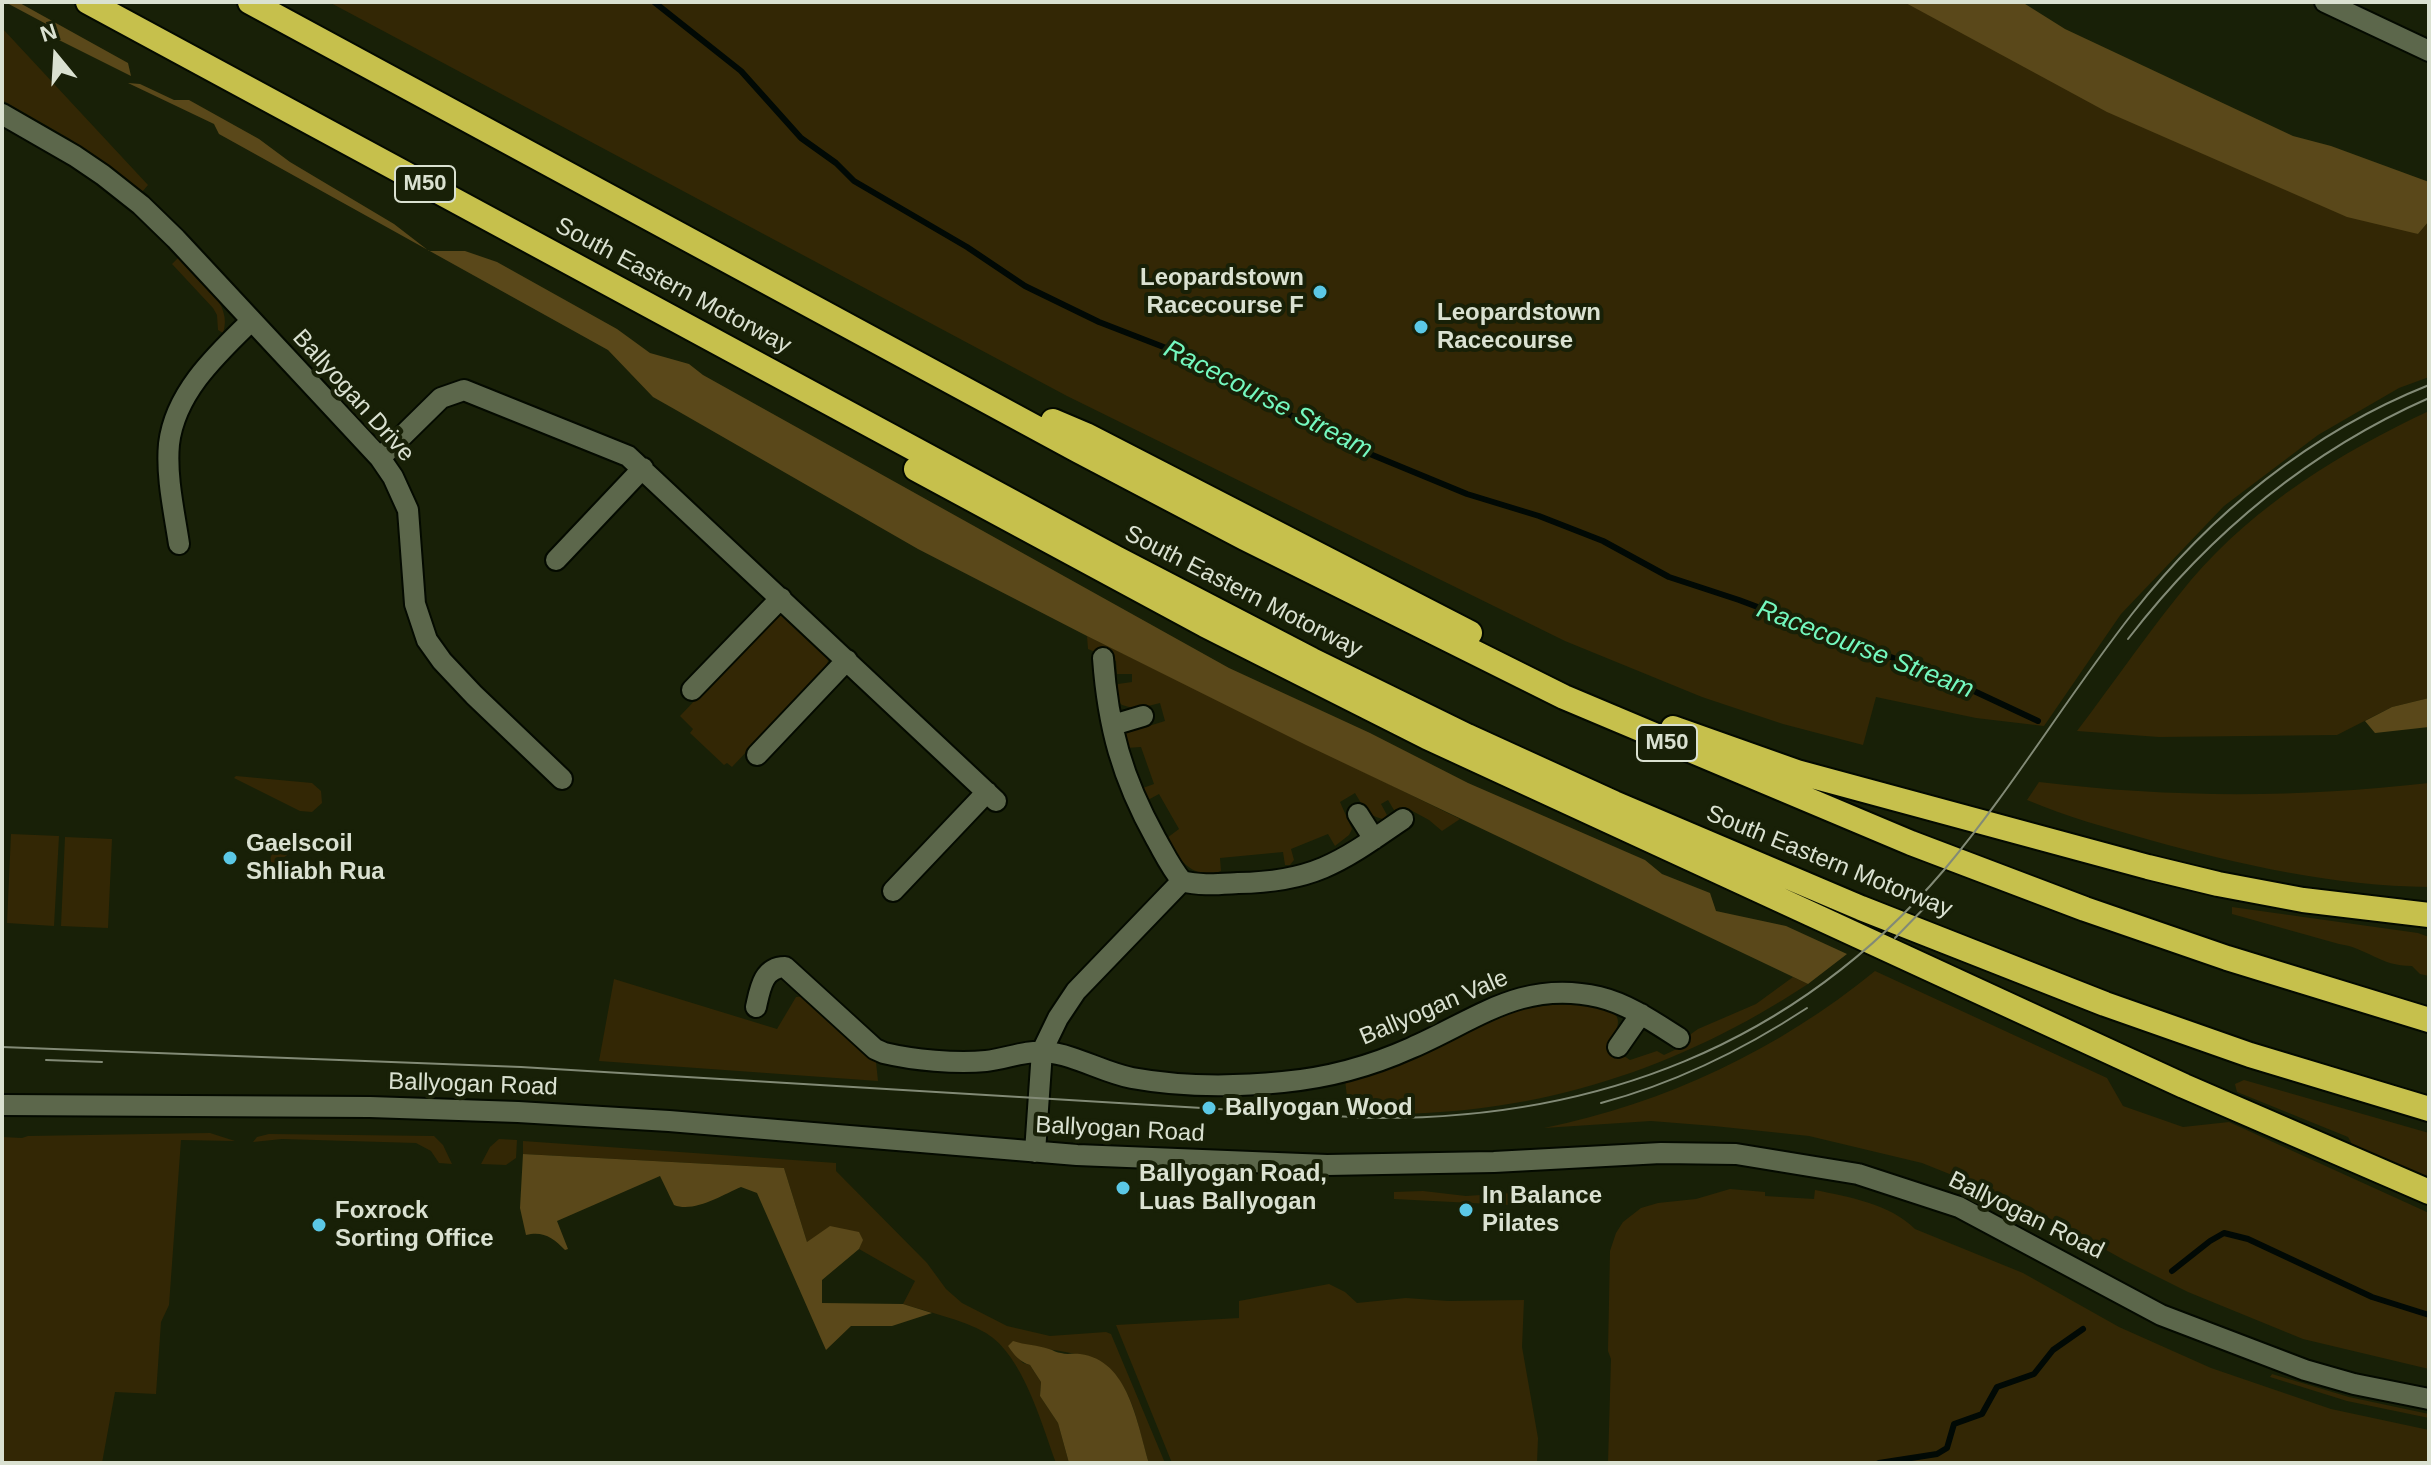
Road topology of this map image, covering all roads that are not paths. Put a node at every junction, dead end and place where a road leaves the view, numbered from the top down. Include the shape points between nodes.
1 (88, 2) edge
2 (250, 2) edge
3 (2325, 2) edge
4 (2429, 51) edge
5 (2, 114) edge
6 (251, 321) junction
7 (944, 376) junction
8 (831, 405) junction
9 (380, 458) junction
10 (643, 468) junction
11 (179, 544) dead end
12 (556, 560) dead end
13 (781, 598) junction
14 (1103, 658) dead end
15 (847, 660) junction
16 (692, 690) dead end
17 (1143, 716) dead end
18 (1113, 725) junction
19 (757, 755) dead end
20 (562, 779) dead end
21 (1358, 814) dead end
22 (1403, 819) dead end
23 (1374, 839) junction
24 (1182, 881) junction
25 (893, 891) dead end
26 (2429, 915) edge
27 (756, 1007) dead end
28 (1641, 1014) junction
29 (2429, 1020) edge
30 (1679, 1038) dead end
31 (1618, 1047) dead end
32 (1042, 1051) junction
33 (2, 1105) edge
34 (2429, 1109) edge
35 (1035, 1152) junction
36 (2429, 1192) edge
37 (2429, 1399) edge

1 - 8 highway, South Eastern Motorway / M50
2 - 7 highway, South Eastern Motorway / M50
3 - 4 street
5 - 6 street, Ballyogan Drive via 75,156 139,204
6 - 9 street, Ballyogan Drive
6 - 11 street via 214,356 173,420 169,463
7 - 26 highway via 1086,435 1477,637 1680,731 1797,772 2176,874 2303,900
7 - 29 highway, South Eastern Motorway / M50 via 1379,606 1675,746 2085,909
8 - 34 highway, South Eastern Motorway / M50 via 1223,615 1614,803 2105,1004
8 - 36 highway via 874,446 1095,567 1427,737 2184,1086
9 - 10 street via 441,398 464,390 617,450
9 - 20 street, Ballyogan Drive via 408,510 415,604 427,640 474,695
10 - 12 street
10 - 13 street
13 - 15 street
13 - 16 street
14 - 18 street
15 - 19 street
15 - 25 street via 991,797
17 - 18 street
18 - 24 street via 1131,792
21 - 23 street
22 - 23 street
23 - 24 street via 1299,877 1201,885
24 - 32 street via 1076,991
27 - 32 street via 768,973 785,967 884,1053 984,1061
28 - 30 street, Ballyogan Vale
28 - 31 street
28 - 32 street, Ballyogan Vale via 1597,997 1519,998 1384,1059 1262,1084 1130,1077
32 - 35 street
33 - 35 street, Ballyogan Road via 502,1112
35 - 37 street, Ballyogan Road via 1374,1165 1736,1154 1858,1174 1959,1207 2161,1315 2257,1353 2354,1384

